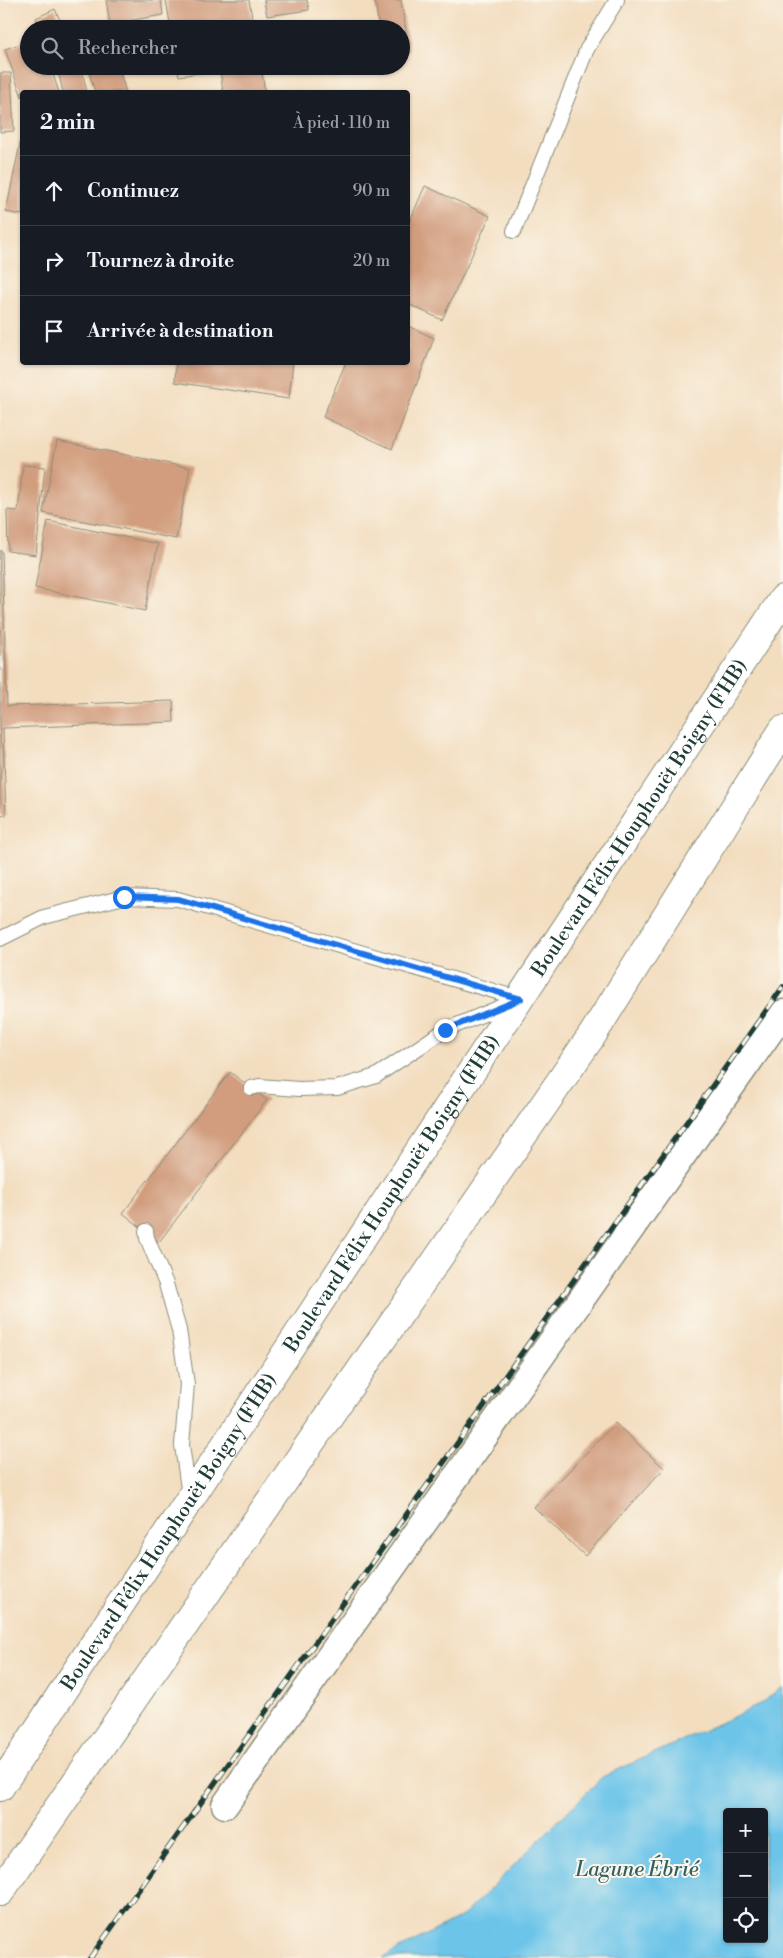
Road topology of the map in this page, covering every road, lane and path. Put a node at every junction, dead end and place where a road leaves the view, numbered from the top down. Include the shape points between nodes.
1 (617, 0) edge
2 (514, 231) dead end
3 (783, 599) edge
4 (783, 730) edge
5 (0, 939) edge
6 (521, 999) junction
7 (783, 1013) edge
8 (251, 1088) dead end
9 (146, 1231) dead end
10 (189, 1500) junction
11 (0, 1787) edge
12 (225, 1806) dead end
13 (0, 1892) edge

1 - 2 lane via 587,49
3 - 6 highway, Boulevard Félix Houphouët Boigny (FHB)
4 - 13 highway via 593,1034
5 - 6 lane via 44,917 124,897 178,899
6 - 8 lane via 445,1030 376,1076 337,1088
6 - 10 highway, Boulevard Félix Houphouët Boigny (FHB)
7 - 12 street
9 - 10 lane via 166,1284 180,1339 187,1384 182,1446
10 - 11 highway, Boulevard Félix Houphouët Boigny (FHB)

